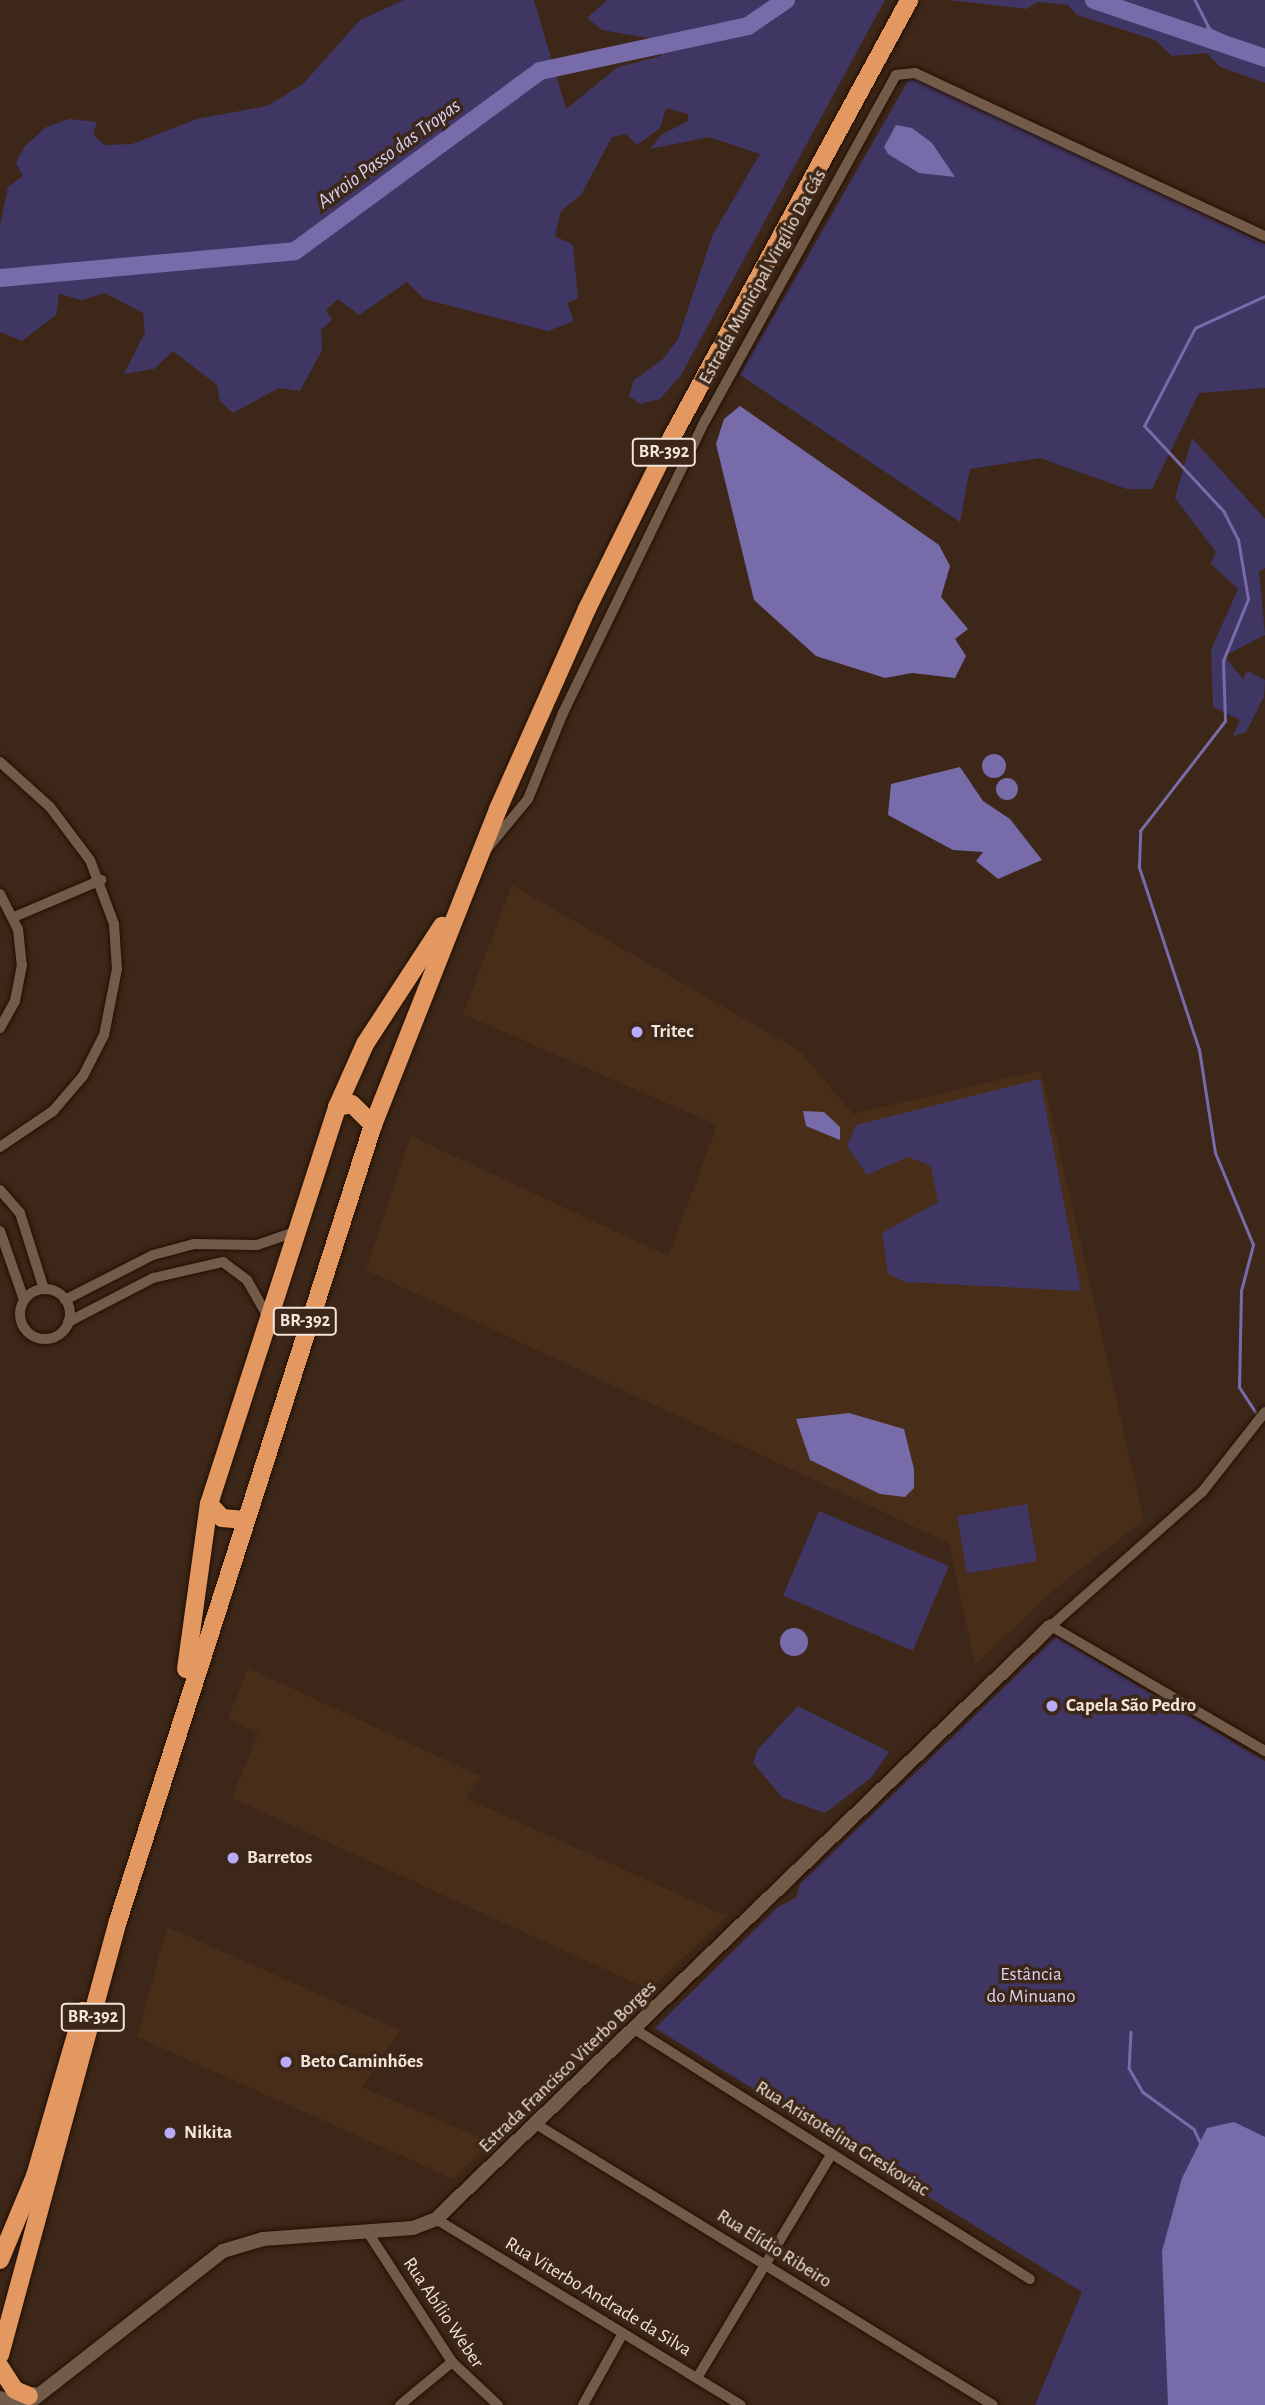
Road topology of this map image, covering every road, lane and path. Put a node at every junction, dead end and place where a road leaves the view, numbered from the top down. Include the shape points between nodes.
1 (906, 0) edge
2 (1265, 236) edge
3 (0, 762) edge
4 (479, 858) junction
5 (100, 880) junction
6 (0, 894) edge
7 (13, 917) junction
8 (0, 1028) edge
9 (337, 1107) junction
10 (373, 1125) junction
11 (0, 1147) edge
12 (0, 1190) edge
13 (0, 1231) edge
14 (294, 1232) junction
15 (44, 1289) junction
16 (24, 1300) junction
17 (65, 1300) junction
18 (269, 1318) junction
19 (68, 1322) junction
20 (1265, 1412) edge
21 (209, 1504) junction
22 (245, 1520) junction
23 (1051, 1626) junction
24 (1265, 1751) edge
25 (636, 2030) junction
26 (536, 2124) junction
27 (832, 2153) junction
28 (436, 2219) junction
29 (367, 2231) junction
30 (0, 2260) edge
31 (765, 2265) junction
32 (1030, 2278) dead end
33 (623, 2333) junction
34 (0, 2356) edge
35 (452, 2362) junction
36 (0, 2367) edge
37 (697, 2378) junction
38 (0, 2398) edge
39 (30, 2398) edge
40 (400, 2405) edge
41 (498, 2405) edge
42 (583, 2405) edge
43 (741, 2405) edge
44 (993, 2405) edge

1 - 4 highway, BR-392 via 666,449 547,695
1 - 9 highway, BR-392 via 709,353 576,616 446,920 365,1044
2 - 4 street, Estrada Municipal Virgílio Da Cás via 915,73 896,75 705,421 563,713 528,799
3 - 5 street via 58,816
4 - 10 highway, BR-392
5 - 7 street
5 - 11 street via 117,958 104,1035 69,1094
6 - 7 street
7 - 8 street via 21,978
9 - 10 highway via 352,1104
9 - 14 highway, BR-392
10 - 22 highway, BR-392
12 - 15 street via 20,1213
13 - 16 street
14 - 17 street via 257,1245 194,1244 153,1255
14 - 18 highway, BR-392
15 - 16 street
15 - 17 street
16 - 19 street via 20,1317 34,1336 51,1338
17 - 19 street
18 - 19 street via 247,1280 223,1262 153,1278
18 - 21 highway, BR-392
20 - 23 street via 1202,1492
21 - 22 highway via 222,1518
21 - 30 highway, BR-392 / BR-392 via 181,1692 34,2176
22 - 34 highway, BR-392 via 118,1921
23 - 24 street
23 - 25 street, Estrada Francisco Viterbo Borges
25 - 26 street, Estrada Francisco Viterbo Borges
25 - 27 street, Rua Aristotelina Greskoviac
26 - 28 street, Estrada Francisco Viterbo Borges
26 - 31 street, Rua Elídio Ribeiro
27 - 31 street
27 - 32 street, Rua Aristotelina Greskoviac
28 - 29 street, Estrada Francisco Viterbo Borges via 413,2228
28 - 33 street, Rua Viterbo Andrade da Silva
29 - 35 street, Rua Abílio Weber
29 - 39 street, Estrada Francisco Viterbo Borges via 263,2239 223,2251
31 - 37 street
31 - 44 street, Rua Elídio Ribeiro
33 - 37 street, Rua Viterbo Andrade da Silva
33 - 42 street
35 - 40 street
35 - 41 street, Rua Abílio Weber
36 - 39 highway via 15,2390
37 - 43 street, Rua Viterbo Andrade da Silva
38 - 39 street

